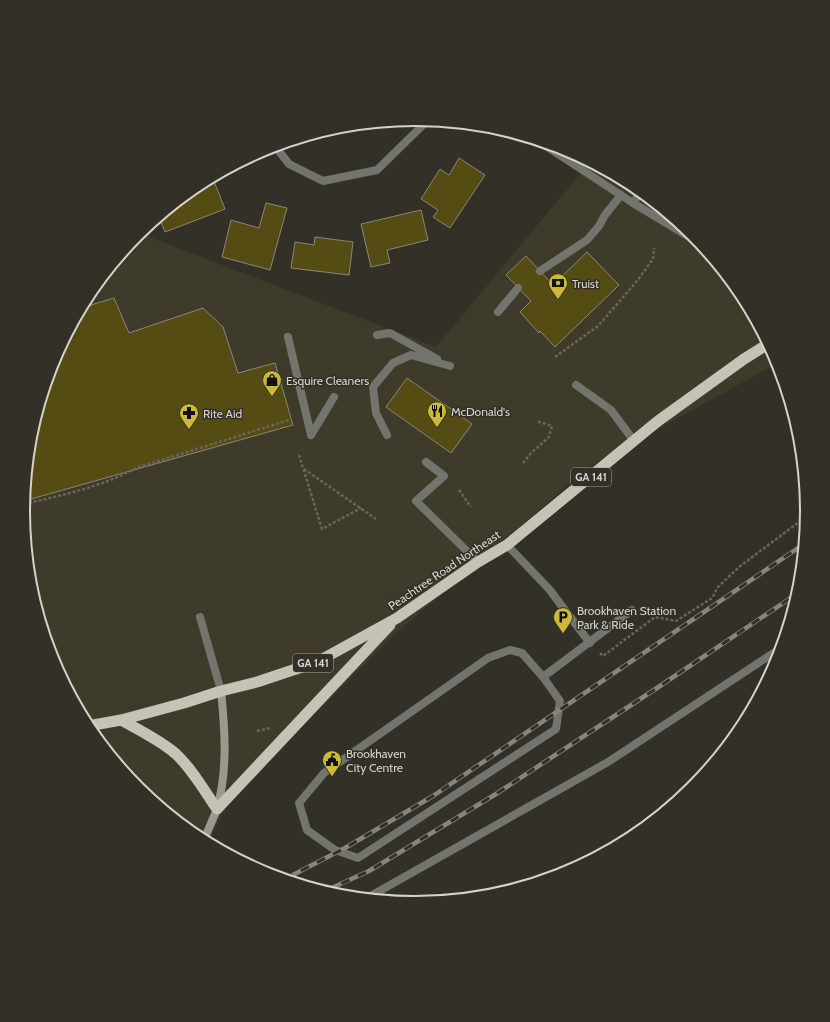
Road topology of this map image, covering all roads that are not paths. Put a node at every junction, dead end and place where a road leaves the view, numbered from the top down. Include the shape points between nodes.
1 (422, 126) edge
2 (279, 151) edge
3 (556, 153) edge
4 (621, 195) junction
5 (637, 197) edge
6 (633, 203) junction
7 (669, 222) edge
8 (540, 271) dead end
9 (518, 288) dead end
10 (498, 312) dead end
11 (377, 335) dead end
12 (288, 337) dead end
13 (763, 347) edge
14 (576, 385) dead end
15 (334, 397) dead end
16 (387, 434) dead end
17 (634, 440) junction
18 (426, 462) dead end
19 (507, 545) junction
20 (478, 562) junction
21 (632, 610) dead end
22 (200, 617) dead end
23 (397, 618) junction
24 (590, 643) junction
25 (773, 653) edge
26 (543, 677) junction
27 (221, 691) junction
28 (121, 720) junction
29 (95, 725) edge
30 (217, 809) junction
31 (206, 834) edge
32 (375, 894) edge

1 - 2 street via 377,170 322,181 289,164
3 - 4 street
4 - 6 street
4 - 8 street via 587,240
5 - 6 street
6 - 7 street
9 - 10 street
11 - 16 street via 390,333 450,366 411,355 393,363 373,387 376,413
12 - 15 street via 310,435
13 - 17 highway, Peachtree Road Northeast / GA 141 via 658,420
14 - 17 street via 611,410
17 - 19 highway, Peachtree Road Northeast / GA 141
18 - 20 street via 444,476 416,501
19 - 20 highway, Peachtree Road Northeast / GA 141
19 - 24 street via 549,589
20 - 23 highway, Peachtree Road Northeast / GA 141
21 - 24 street
22 - 27 street
23 - 27 highway, Peachtree Road Northeast / GA 141 via 317,662
23 - 30 highway
24 - 26 street
25 - 32 street via 608,762
26 - 26 street via 560,701 556,729 358,858 335,850 307,830 299,803 324,773 488,658 510,650 522,653
27 - 28 highway, Peachtree Road Northeast / GA 141
27 - 30 main road via 224,769
28 - 29 highway, Peachtree Road Northeast / GA 141
28 - 30 highway via 176,754
30 - 31 main road

